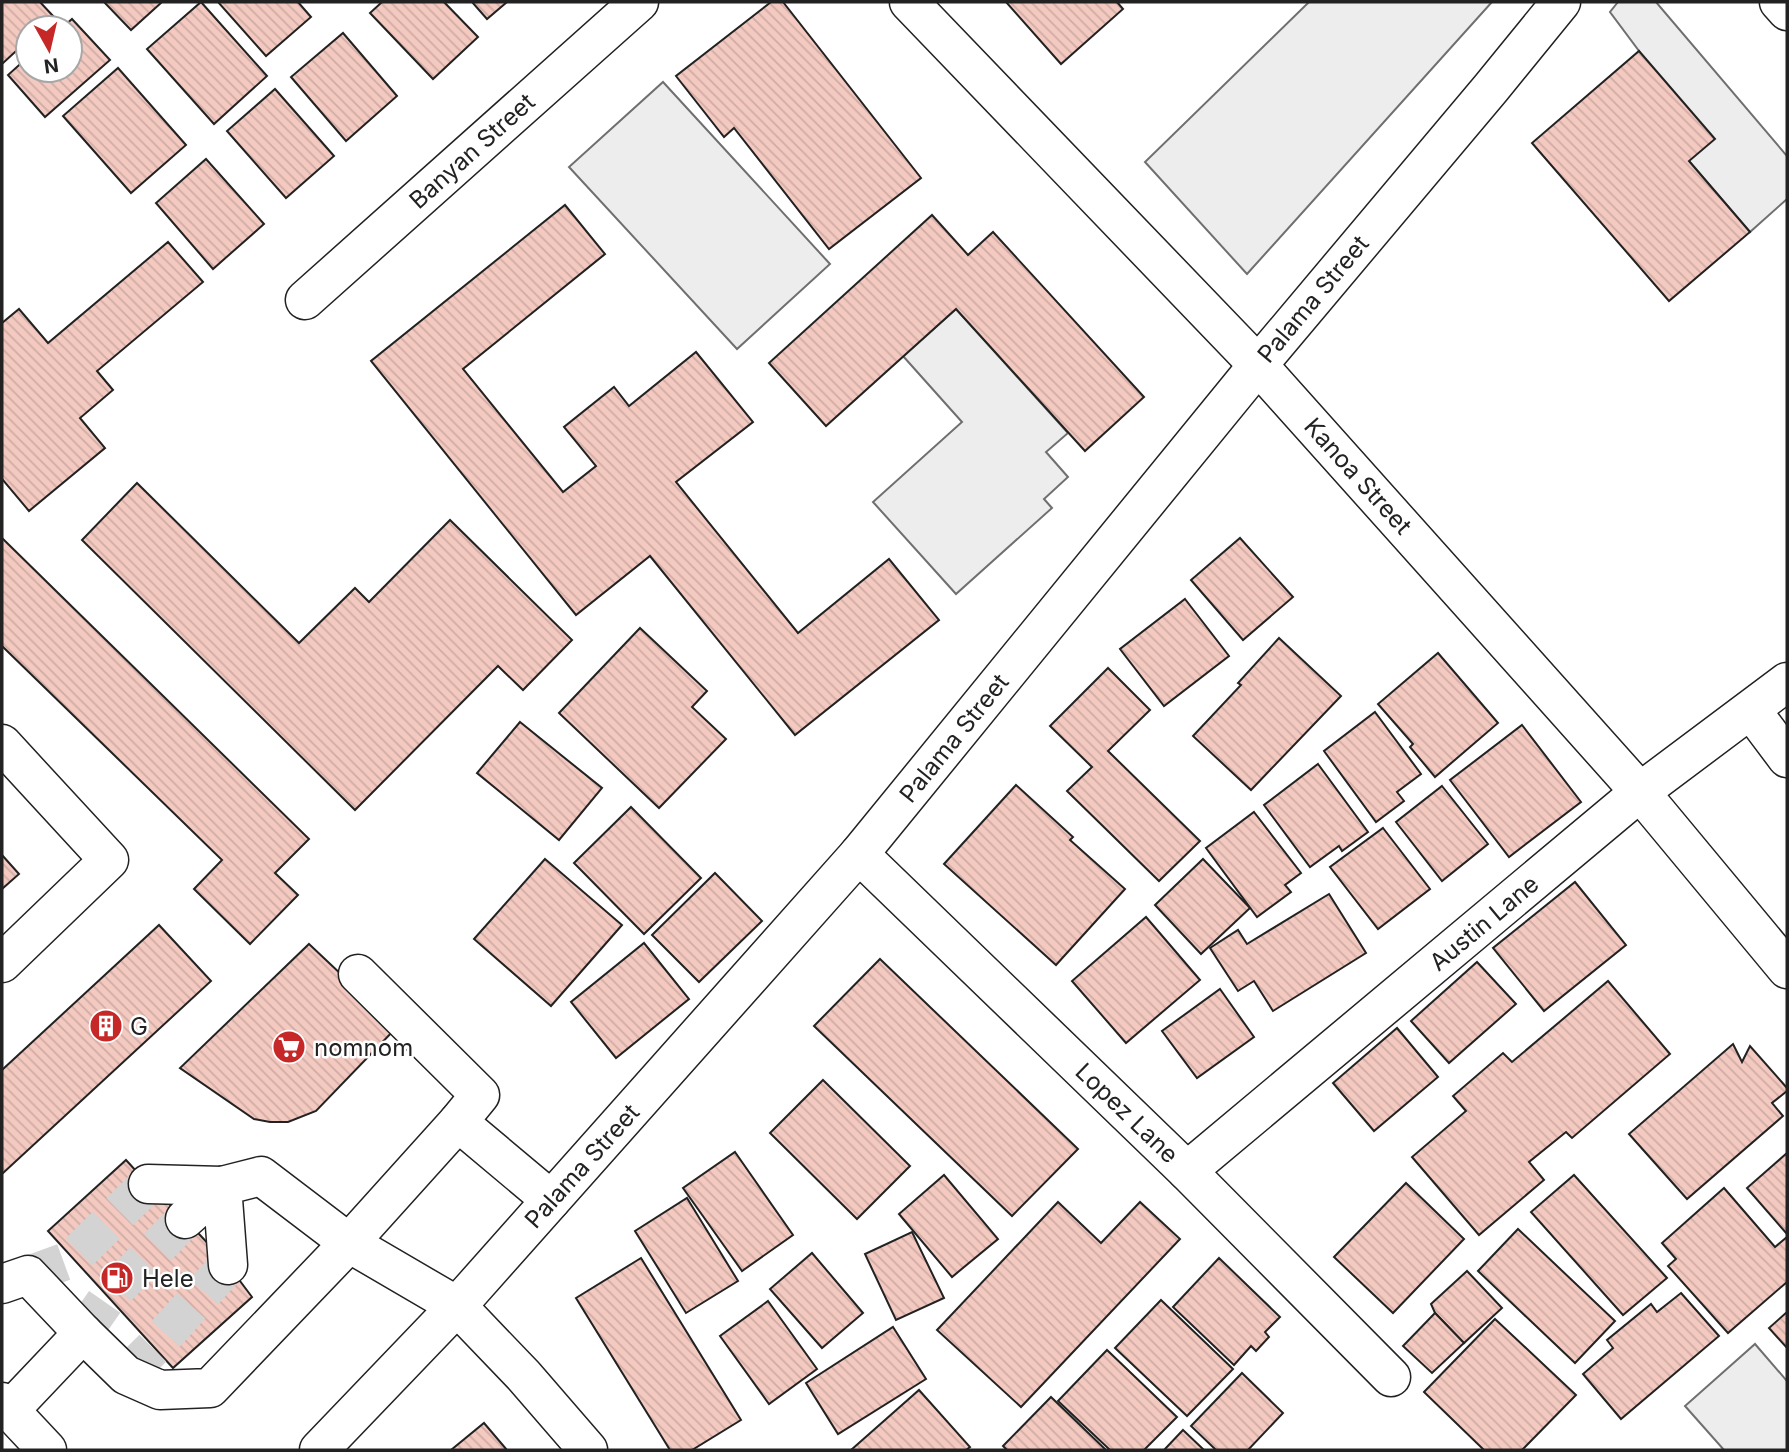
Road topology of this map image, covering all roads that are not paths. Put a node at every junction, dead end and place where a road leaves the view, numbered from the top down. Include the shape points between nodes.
1 (639, 2) edge
2 (909, 2) edge
3 (1561, 2) edge
4 (1779, 2) edge
5 (1787, 11) edge
6 (305, 300) dead end
7 (1258, 365) junction
8 (1787, 682) edge
9 (1751, 710) junction
10 (2, 744) edge
11 (1787, 758) edge
12 (1640, 792) junction
13 (859, 854) junction
14 (2, 963) edge
15 (1787, 969) edge
16 (358, 974) dead end
17 (458, 1122) junction
18 (1187, 1171) junction
19 (148, 1184) dead end
20 (222, 1186) junction
21 (551, 1200) junction
22 (185, 1219) tunnel mouth
23 (349, 1243) junction
24 (228, 1265) dead end
25 (2, 1284) edge
26 (457, 1306) junction
27 (83, 1333) junction
28 (1391, 1377) dead end
29 (6, 1406) edge
30 (47, 1450) edge
31 (319, 1450) edge
32 (588, 1450) edge

1 - 6 street, Banyan Street
2 - 7 street, Kanoa Street
3 - 7 street, Palama Street
4 - 5 street
7 - 12 street, Kanoa Street
7 - 13 street, Palama Street
8 - 9 street, Austin Lane
9 - 11 street
9 - 12 street, Austin Lane
10 - 14 street via 109,860
12 - 15 street, Kanoa Street
12 - 18 street, Austin Lane
13 - 18 street, Lopez Lane
13 - 21 street, Palama Street
16 - 17 street via 480,1095
17 - 21 street
17 - 23 street
18 - 28 street, Lopez Lane
19 - 20 street
20 - 22 street
20 - 23 street via 261,1176
20 - 24 street
21 - 26 street, Palama Street
23 - 26 street
23 - 27 street via 210,1388 160,1390 126,1375
25 - 27 street via 28,1275
26 - 31 street, Palama Street
26 - 32 street
27 - 29 street
29 - 30 street

